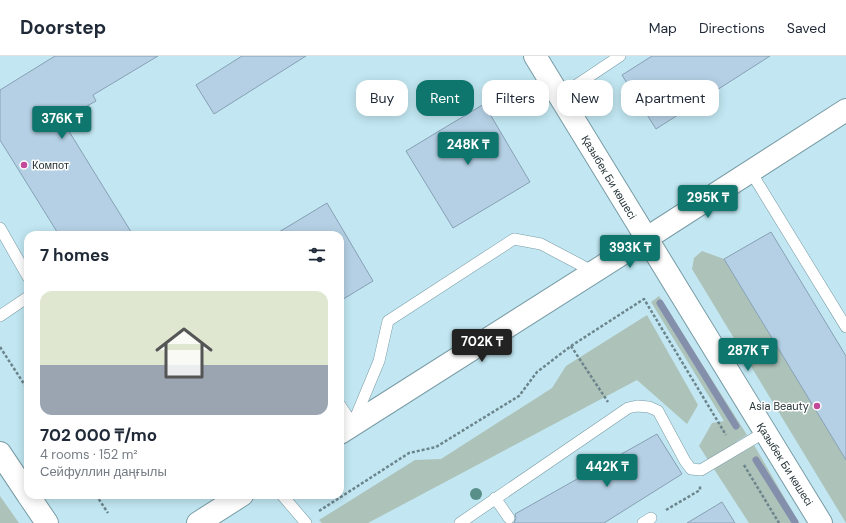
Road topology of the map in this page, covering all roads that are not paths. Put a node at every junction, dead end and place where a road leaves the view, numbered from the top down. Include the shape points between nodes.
1 (535, 56) edge
2 (620, 56) edge
3 (584, 80) edge
4 (557, 91) edge
5 (846, 110) edge
6 (572, 116) edge
7 (751, 172) junction
8 (0, 228) edge
9 (647, 238) junction
10 (24, 270) edge
11 (594, 272) junction
12 (24, 300) edge
13 (0, 316) edge
14 (846, 328) edge
15 (346, 429) edge
16 (765, 432) junction
17 (0, 453) edge
18 (24, 489) edge
19 (496, 498) junction
20 (31, 499) edge
21 (236, 499) edge
22 (285, 499) edge
23 (509, 518) dead end
24 (305, 522) edge
25 (47, 523) edge
26 (198, 523) edge
27 (460, 523) edge
28 (821, 523) edge

1 - 4 main road, Қазыбек Би көшесі
2 - 3 lane
5 - 7 main road
6 - 9 main road, Қазыбек Би көшесі
7 - 9 main road
7 - 14 lane
8 - 10 lane
9 - 11 main road
9 - 16 main road, Қазыбек Би көшесі
11 - 15 main road
11 - 15 lane via 541,244 514,239 388,321 379,361
12 - 13 lane
16 - 19 lane via 701,470 691,468 685,461 658,411 649,407 628,408
16 - 28 main road, Қазыбек Би көшесі
17 - 18 main road
19 - 23 lane
19 - 27 lane
20 - 25 main road
21 - 26 main road
22 - 24 lane

